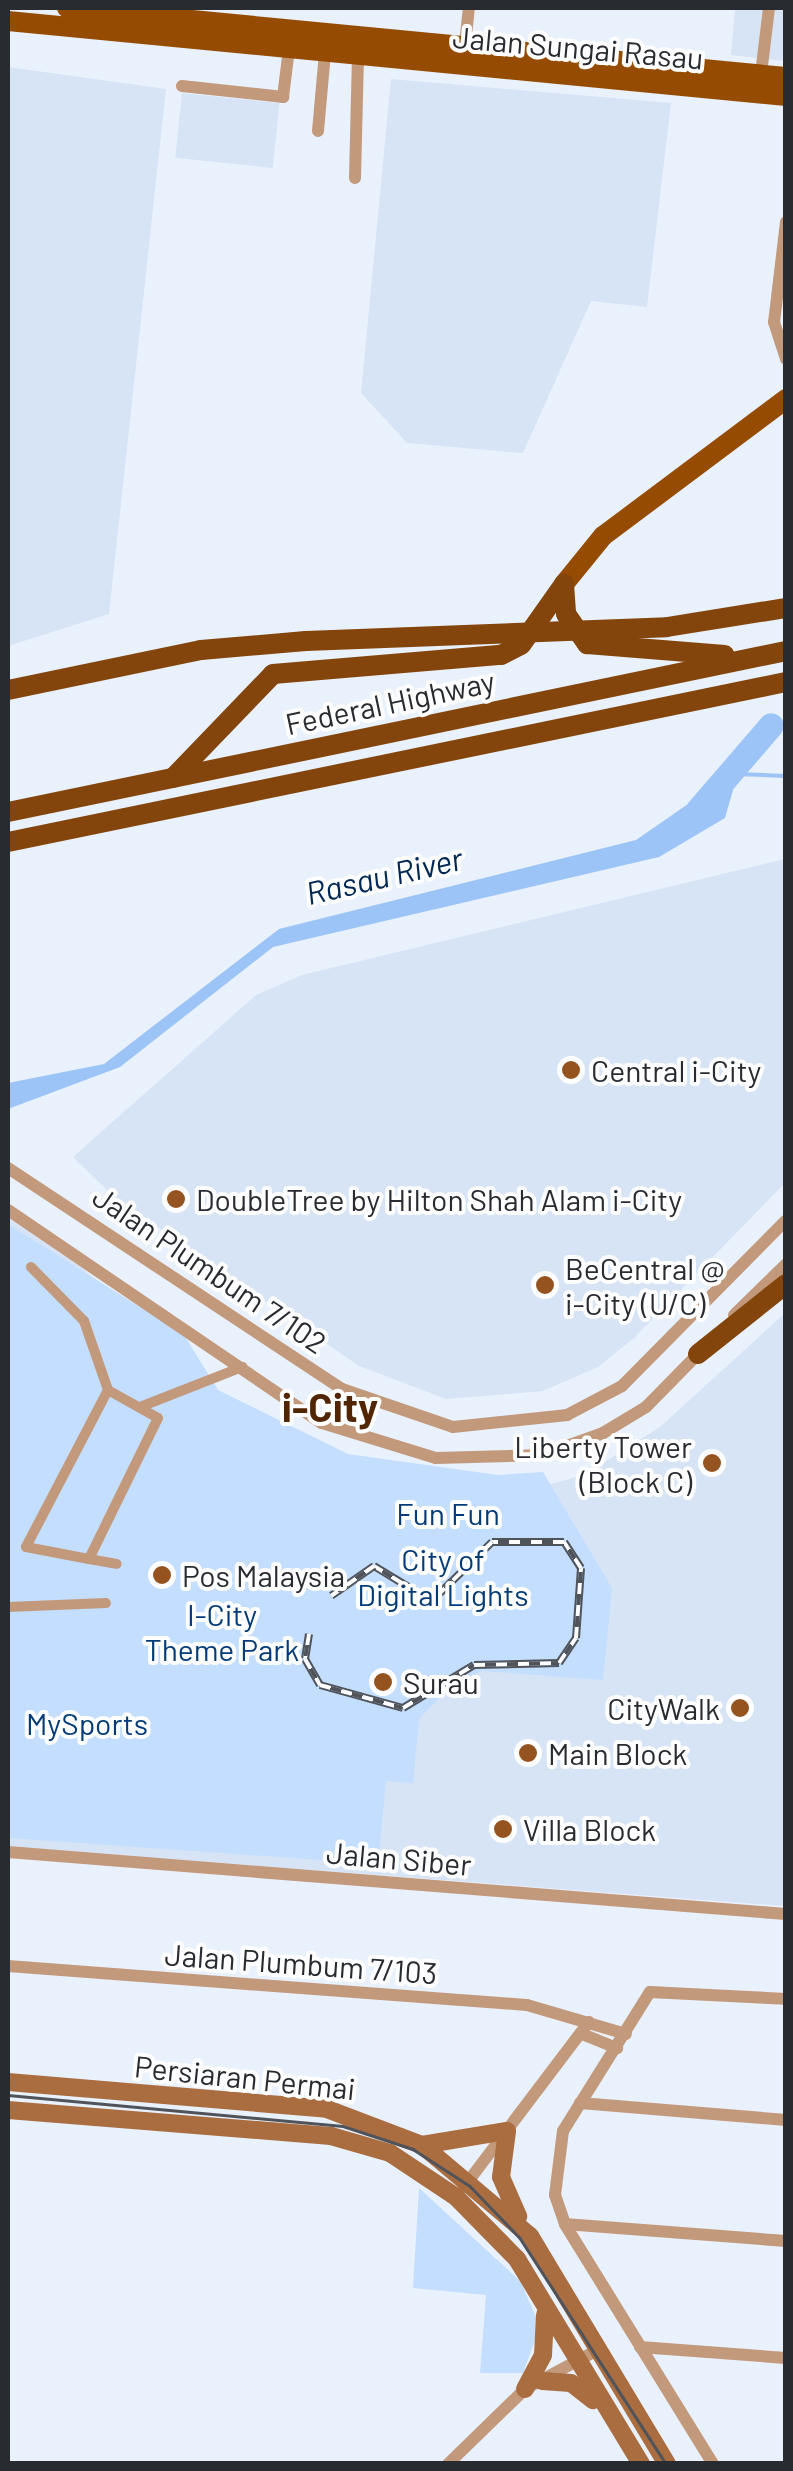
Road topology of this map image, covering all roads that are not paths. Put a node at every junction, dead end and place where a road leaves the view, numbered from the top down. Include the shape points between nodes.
1 (67, 8) edge
2 (184, 8) edge
3 (469, 8) edge
4 (769, 8) edge
5 (118, 10) edge
6 (157, 11) edge
7 (221, 20) junction
8 (8, 21) edge
9 (154, 36) junction
10 (465, 45) junction
11 (290, 49) junction
12 (326, 53) junction
13 (358, 56) junction
14 (761, 74) junction
15 (786, 77) edge
16 (182, 86) dead end
17 (786, 96) edge
18 (318, 131) dead end
19 (355, 178) dead end
20 (786, 222) edge
21 (786, 360) edge
22 (786, 399) edge
23 (564, 584) junction
24 (786, 608) edge
25 (776, 653) edge
26 (786, 682) edge
27 (8, 690) edge
28 (173, 778) junction
29 (8, 812) edge
30 (8, 842) edge
31 (8, 1168) edge
32 (8, 1210) edge
33 (786, 1220) edge
34 (786, 1264) edge
35 (31, 1267) dead end
36 (786, 1284) edge
37 (698, 1354) junction
38 (242, 1368) junction
39 (108, 1390) junction
40 (140, 1407) junction
41 (89, 1558) junction
42 (117, 1564) dead end
43 (106, 1604) dead end
44 (8, 1606) edge
45 (8, 1852) edge
46 (786, 1914) edge
47 (8, 1966) edge
48 (786, 2000) edge
49 (586, 2028) junction
50 (626, 2034) junction
51 (617, 2048) junction
52 (8, 2082) edge
53 (580, 2104) junction
54 (8, 2110) edge
55 (786, 2120) edge
56 (507, 2131) junction
57 (422, 2145) junction
58 (470, 2178) junction
59 (456, 2197) junction
60 (565, 2224) junction
61 (531, 2238) junction
62 (786, 2241) edge
63 (545, 2307) junction
64 (640, 2347) junction
65 (601, 2348) junction
66 (786, 2358) edge
67 (574, 2361) junction
68 (533, 2385) junction
69 (626, 2438) junction
70 (448, 2464) edge
71 (641, 2464) edge
72 (668, 2464) edge
73 (713, 2464) edge

1 - 5 main road, Jalan Sungai Rasau
2 - 7 main road
3 - 10 street
4 - 14 street
5 - 6 main road, Jalan Sungai Rasau
6 - 7 main road, Jalan Sungai Rasau
6 - 9 street
7 - 10 main road, Jalan Sungai Rasau
8 - 9 main road, Jalan Sungai Rasau
9 - 11 main road, Jalan Sungai Rasau
10 - 14 main road, Jalan Sungai Rasau
11 - 12 main road, Jalan Sungai Rasau
11 - 16 street via 283,97
12 - 13 main road, Jalan Sungai Rasau
12 - 18 street
13 - 17 main road, Jalan Sungai Rasau
13 - 19 street
14 - 15 main road, Jalan Sungai Rasau
20 - 21 street via 774,322
22 - 23 main road via 603,536
23 - 25 highway via 566,614 586,644
23 - 28 highway via 521,645 502,655 272,674
24 - 27 highway, bridge via 608,632 201,650
25 - 28 highway, Federal Highway
26 - 30 highway, Federal Highway
28 - 29 highway, Federal Highway
31 - 33 street, Jalan Plumbum 7/102 via 342,1390 453,1427 567,1415 622,1386
32 - 38 street, Jalan Plumbum 7/102
34 - 37 street, Jalan Plumbum 7/102
35 - 39 street via 84,1321
36 - 37 highway
37 - 38 street, Jalan Plumbum 7/102 via 603,1434 542,1456 490,1460 436,1458 340,1429
38 - 40 street
39 - 40 street
39 - 41 street via 26,1547
40 - 41 street via 158,1418
41 - 42 street
43 - 44 street
45 - 46 street, Jalan Siber
47 - 49 street, Jalan Plumbum 7/103 via 526,2005
48 - 50 street via 656,1990
49 - 50 street
49 - 51 street
49 - 56 street
50 - 51 street
51 - 53 street
52 - 57 main road, Persiaran Permai via 327,2109
53 - 55 street
53 - 60 street via 563,2131 555,2195
54 - 59 main road, Persiaran Permai via 331,2136 390,2153
56 - 57 main road
56 - 58 street
56 - 61 main road via 504,2193
57 - 58 main road, Persiaran Permai
58 - 59 street
58 - 61 main road, Persiaran Permai
59 - 63 main road, Persiaran Permai via 517,2259
60 - 62 street
60 - 64 street
61 - 65 main road, Persiaran Permai
63 - 67 main road, Persiaran Permai
63 - 68 main road via 544,2355
64 - 66 street
64 - 73 street
65 - 67 street
65 - 72 main road, Persiaran Permai
67 - 68 street
67 - 69 main road, Persiaran Permai
68 - 69 main road via 584,2390
68 - 70 street
69 - 71 main road, Persiaran Permai

